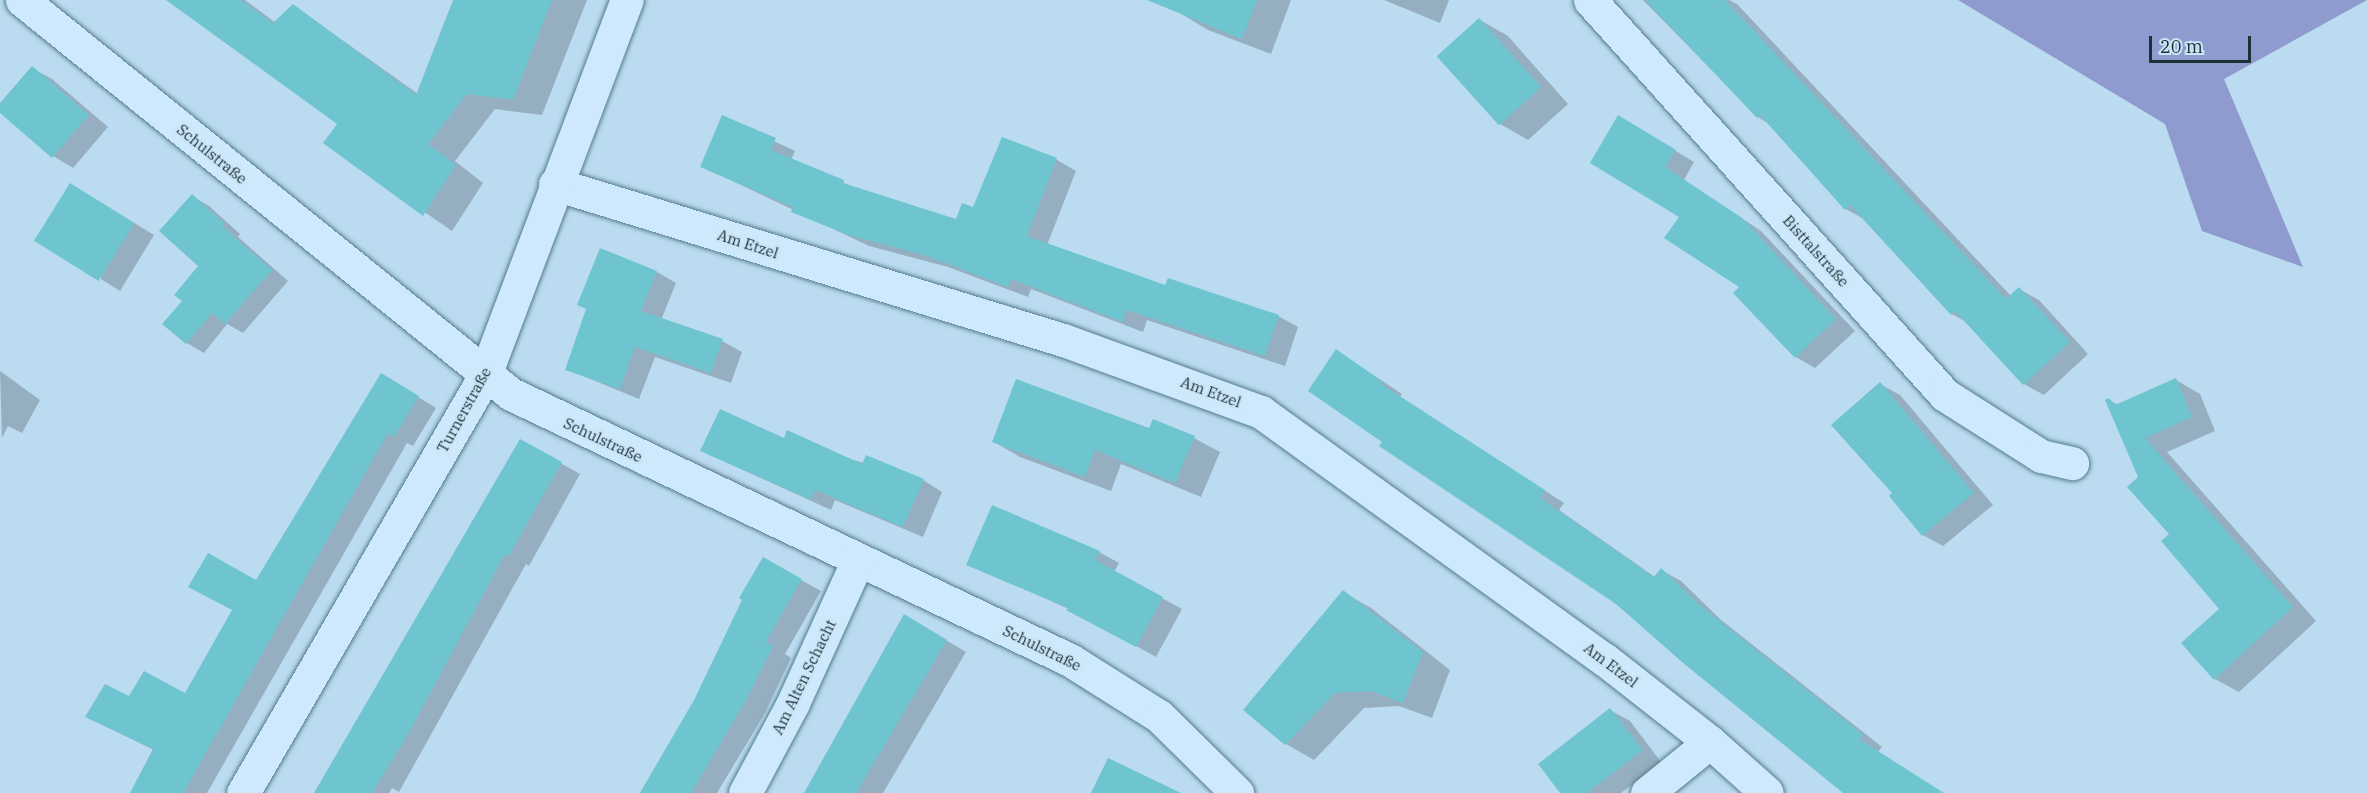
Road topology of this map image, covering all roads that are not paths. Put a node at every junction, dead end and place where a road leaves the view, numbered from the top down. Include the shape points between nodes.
1 (22, 0) edge
2 (627, 0) edge
3 (1590, 0) edge
4 (555, 184) junction
5 (485, 375) junction
6 (2072, 463) dead end
7 (858, 560) junction
8 (1710, 742) junction
9 (1206, 781) edge
10 (243, 793) edge
11 (745, 793) edge
12 (1237, 793) edge
13 (1647, 793) edge
14 (1767, 793) edge

1 - 5 street, Schulstraße
2 - 4 street, Turnerstraße
3 - 6 street, Bisttalstraße via 1946,395 2041,456
4 - 5 street, Turnerstraße
4 - 8 street, Am Etzel via 1062,340 1239,401 1294,432 1369,486
5 - 7 street, Schulstraße via 546,413
5 - 10 street, Turnerstraße
7 - 9 street, Schulstraße via 1104,680 1159,716
7 - 11 street, Am Alten Schacht via 793,703
8 - 13 street
8 - 14 street, Am Etzel
9 - 12 street, Schulstraße

